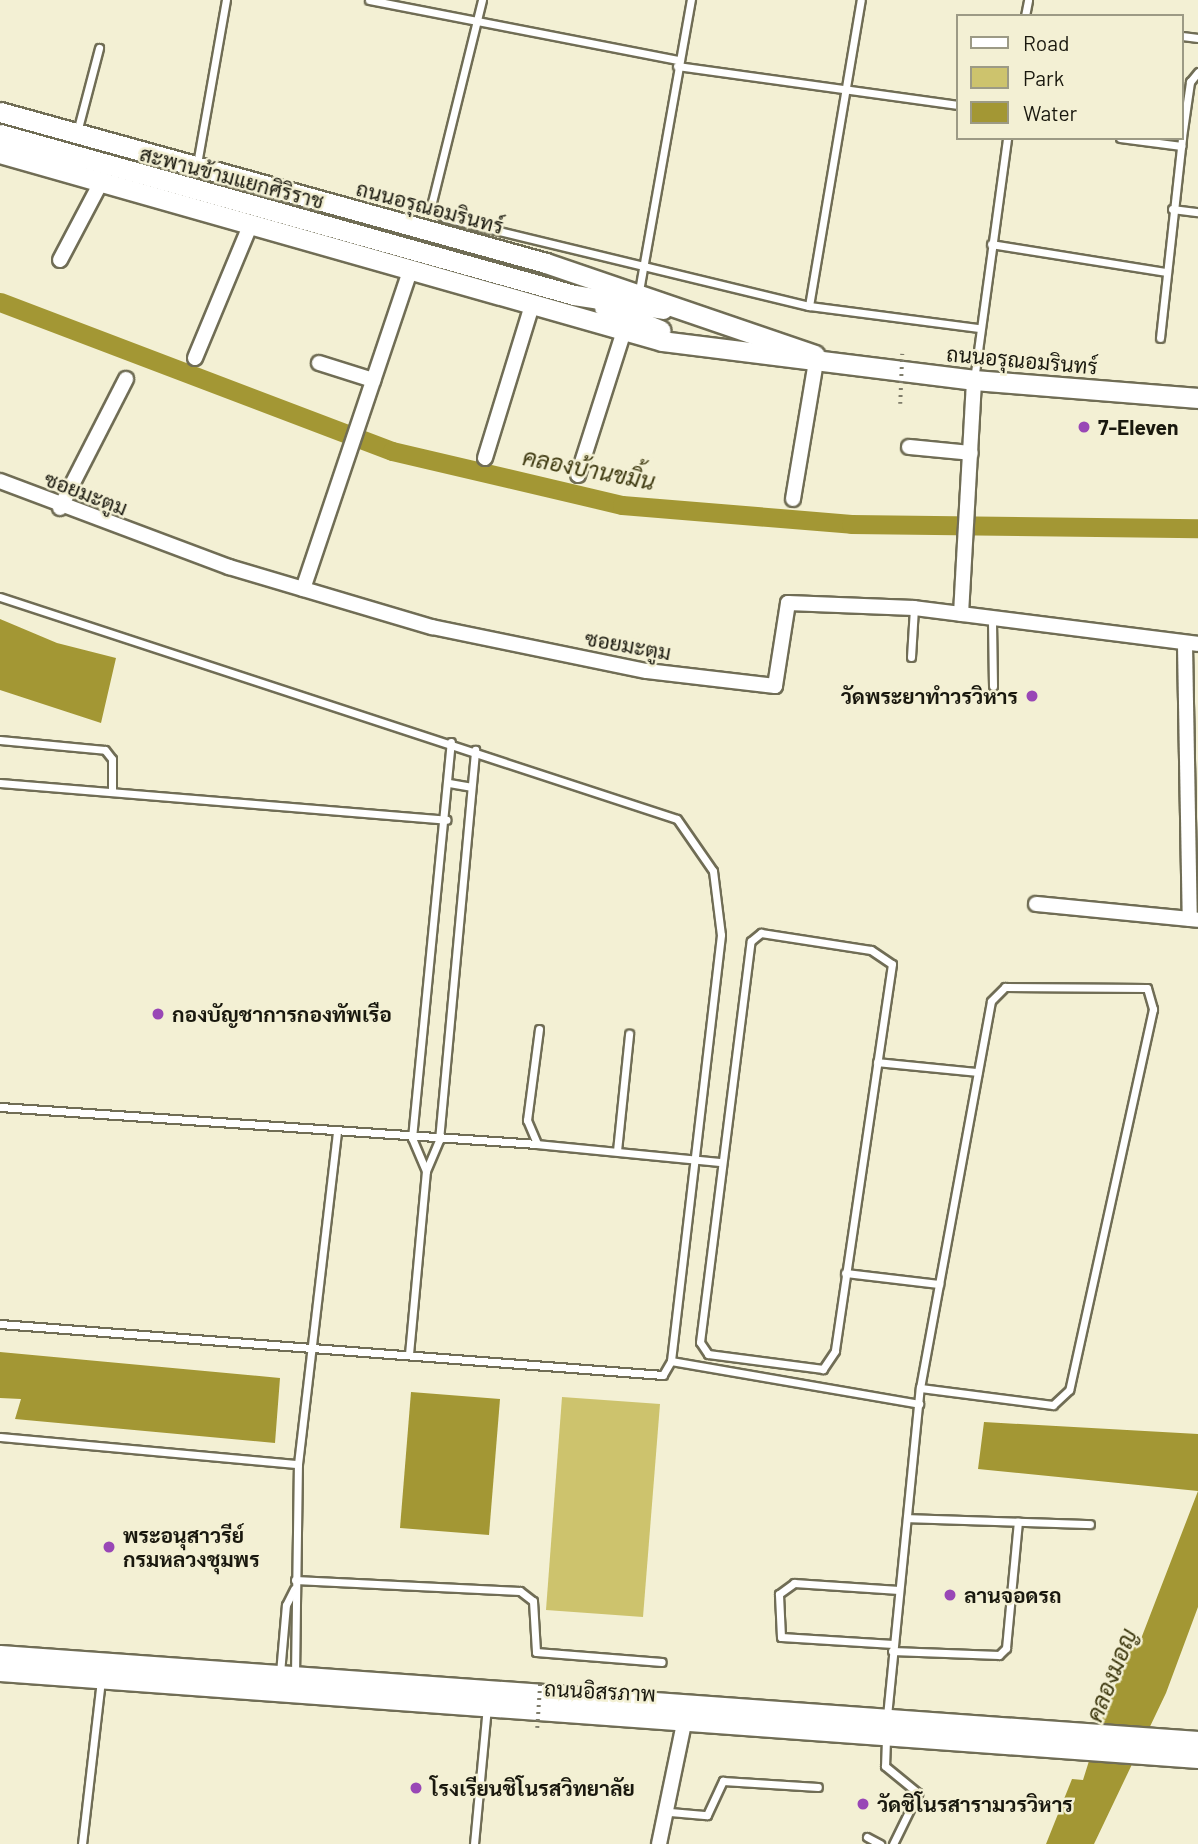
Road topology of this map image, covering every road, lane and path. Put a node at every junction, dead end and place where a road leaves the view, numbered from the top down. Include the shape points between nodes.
1 (226, 0) edge
2 (369, 0) edge
3 (482, 0) edge
4 (691, 0) edge
5 (861, 0) edge
6 (476, 20) junction
7 (99, 48) dead end
8 (678, 63) junction
9 (1198, 72) edge
10 (849, 89) junction
11 (956, 105) edge
12 (0, 112) edge
13 (1184, 126) edge
14 (0, 134) edge
15 (76, 136) junction
16 (1007, 140) edge
17 (1182, 140) edge
18 (0, 153) edge
19 (197, 168) junction
20 (100, 184) junction
21 (1172, 209) junction
22 (1198, 212) edge
23 (250, 226) junction
24 (991, 244) junction
25 (60, 260) dead end
26 (643, 264) junction
27 (410, 271) junction
28 (1165, 272) junction
29 (639, 291) junction
30 (574, 295) junction
31 (532, 306) junction
32 (809, 306) junction
33 (712, 316) junction
34 (978, 328) junction
35 (624, 331) junction
36 (1160, 338) dead end
37 (703, 348) junction
38 (902, 354) dead end
39 (195, 358) dead end
40 (816, 362) junction
41 (318, 363) dead end
42 (842, 365) junction
43 (126, 379) dead end
44 (373, 380) junction
45 (974, 380) junction
46 (1198, 398) edge
47 (900, 404) dead end
48 (909, 447) dead end
49 (971, 453) junction
50 (485, 458) dead end
51 (578, 475) dead end
52 (0, 481) edge
53 (793, 499) dead end
54 (60, 508) junction
55 (303, 589) junction
56 (0, 597) edge
57 (914, 608) junction
58 (961, 614) junction
59 (992, 622) junction
60 (1192, 645) edge
61 (911, 657) dead end
62 (993, 686) dead end
63 (0, 740) edge
64 (451, 742) junction
65 (475, 750) junction
66 (0, 783) edge
67 (449, 783) junction
68 (471, 787) junction
69 (112, 792) junction
70 (446, 820) junction
71 (1036, 904) dead end
72 (1194, 919) edge
73 (539, 1029) dead end
74 (629, 1034) dead end
75 (877, 1062) junction
76 (978, 1072) junction
77 (0, 1107) edge
78 (337, 1134) junction
79 (412, 1138) junction
80 (439, 1140) junction
81 (537, 1144) junction
82 (617, 1151) junction
83 (693, 1158) junction
84 (721, 1162) junction
85 (426, 1171) junction
86 (845, 1273) junction
87 (939, 1284) junction
88 (0, 1325) edge
89 (310, 1343) junction
90 (409, 1354) junction
91 (671, 1360) junction
92 (920, 1388) junction
93 (919, 1404) junction
94 (0, 1437) edge
95 (298, 1464) junction
96 (907, 1518) junction
97 (1018, 1522) junction
98 (1090, 1524) dead end
99 (295, 1580) junction
100 (294, 1589) junction
101 (899, 1590) junction
102 (892, 1648) junction
103 (0, 1655) edge
104 (662, 1662) dead end
105 (0, 1671) edge
106 (102, 1678) junction
107 (287, 1683) junction
108 (540, 1684) dead end
109 (487, 1707) junction
110 (685, 1718) junction
111 (887, 1724) junction
112 (537, 1728) dead end
113 (956, 1729) junction
114 (1198, 1741) edge
115 (1198, 1758) edge
116 (818, 1787) dead end
117 (670, 1811) junction
118 (867, 1837) dead end
119 (82, 1844) edge
120 (474, 1844) edge
121 (659, 1844) edge
122 (880, 1844) edge
123 (893, 1844) edge

1 - 19 lane
2 - 6 lane
3 - 6 lane
4 - 8 lane
5 - 10 lane
6 - 8 lane
6 - 26 lane via 431,206 463,224
7 - 15 lane
8 - 10 lane
8 - 26 lane
9 - 13 lane via 1190,82
10 - 11 lane
10 - 32 lane
12 - 15 main road, ถนนอรุณอมรินทร์
14 - 30 main road, สะพานข้ามแยกศิริราช
15 - 19 main road, ถนนอรุณอมรินทร์
16 - 24 lane
17 - 21 lane
18 - 20 main road, ถนนอรุณอมรินทร์
19 - 29 main road, ถนนอรุณอมรินทร์
20 - 23 main road, ถนนอรุณอมรินทร์
20 - 25 street
21 - 22 lane
21 - 28 lane
23 - 27 main road, ถนนอรุณอมรินทร์
23 - 39 street
24 - 28 lane
24 - 34 lane
26 - 29 lane
26 - 32 lane
27 - 31 main road, ถนนอรุณอมรินทร์
27 - 44 street
28 - 36 lane
29 - 33 main road, ถนนอรุณอมรินทร์
30 - 33 main road, สะพานข้ามแยกศิริราช
30 - 37 main road, สะพานข้ามแยกศิริราช
31 - 35 main road, ถนนอรุณอมรินทร์
31 - 50 street
32 - 34 lane
33 - 42 main road, ถนนอรุณอมรินทร์
34 - 45 lane
35 - 37 main road, ถนนอรุณอมรินทร์
35 - 51 street
37 - 40 main road, ถนนอรุณอมรินทร์
38 - 47 path, bridge
40 - 42 main road, ถนนอรุณอมรินทร์
40 - 53 street
41 - 44 street
42 - 45 main road, ถนนอรุณอมรินทร์
43 - 54 street
44 - 55 street
45 - 46 main road, ถนนอรุณอมรินทร์
45 - 49 street
48 - 49 street
49 - 58 street
52 - 54 street, ซอยมะตูม
54 - 55 street, ซอยมะตูม
55 - 57 street, ซอยมะตูม via 432,628 647,671 770,688 777,682 783,606
56 - 64 lane
57 - 58 street, ซอยมะตูม
57 - 61 lane
58 - 59 street, ซอยมะตูม
59 - 60 street, ซอยมะตูม
59 - 62 lane
60 - 72 street
63 - 69 lane via 105,750 112,760
64 - 65 lane
64 - 67 lane
65 - 68 lane
65 - 83 lane via 677,819 713,871 722,935
66 - 69 lane
67 - 68 lane
67 - 70 lane
68 - 80 lane
69 - 70 lane
70 - 79 lane
71 - 72 street
73 - 81 lane via 527,1120
74 - 82 lane
75 - 76 lane
75 - 84 lane via 892,964 886,955 755,935
75 - 86 lane
76 - 87 lane
76 - 92 lane via 991,1001 1005,987 1147,988 1153,996 1069,1390 1053,1405
77 - 78 lane
78 - 79 lane
78 - 89 lane
79 - 80 lane
79 - 85 lane
80 - 81 lane
80 - 85 lane
81 - 82 lane
82 - 83 lane
83 - 84 lane
83 - 91 lane
84 - 86 lane via 702,1349 828,1367
85 - 90 lane
86 - 87 lane
87 - 92 lane
88 - 89 lane
89 - 90 lane
89 - 95 lane
90 - 91 lane via 650,1378 663,1375
91 - 93 lane
92 - 93 lane
93 - 96 lane
94 - 95 lane
95 - 99 lane
96 - 97 lane
96 - 101 lane
97 - 98 lane
97 - 102 lane via 1006,1648 999,1655
99 - 100 lane
99 - 104 lane via 520,1591 533,1601 536,1652
100 - 107 lane via 286,1605
100 - 107 lane via 300,1606
101 - 102 lane
101 - 102 lane via 794,1583 781,1588 777,1610 781,1637
102 - 111 lane
103 - 107 main road
105 - 106 main road, ถนนอิสรภาพ
106 - 107 main road, ถนนอิสรภาพ
106 - 119 lane
107 - 109 main road, ถนนอิสรภาพ
107 - 111 main road
108 - 112 path, bridge
109 - 110 main road, ถนนอิสรภาพ
109 - 120 lane
110 - 111 main road, ถนนอิสรภาพ
110 - 117 street
111 - 113 main road, ถนนอิสรภาพ
111 - 123 lane via 885,1766 918,1793
113 - 114 main road
113 - 115 main road, ถนนอิสรภาพ
116 - 117 lane via 723,1781 707,1815
117 - 121 street
118 - 122 lane

